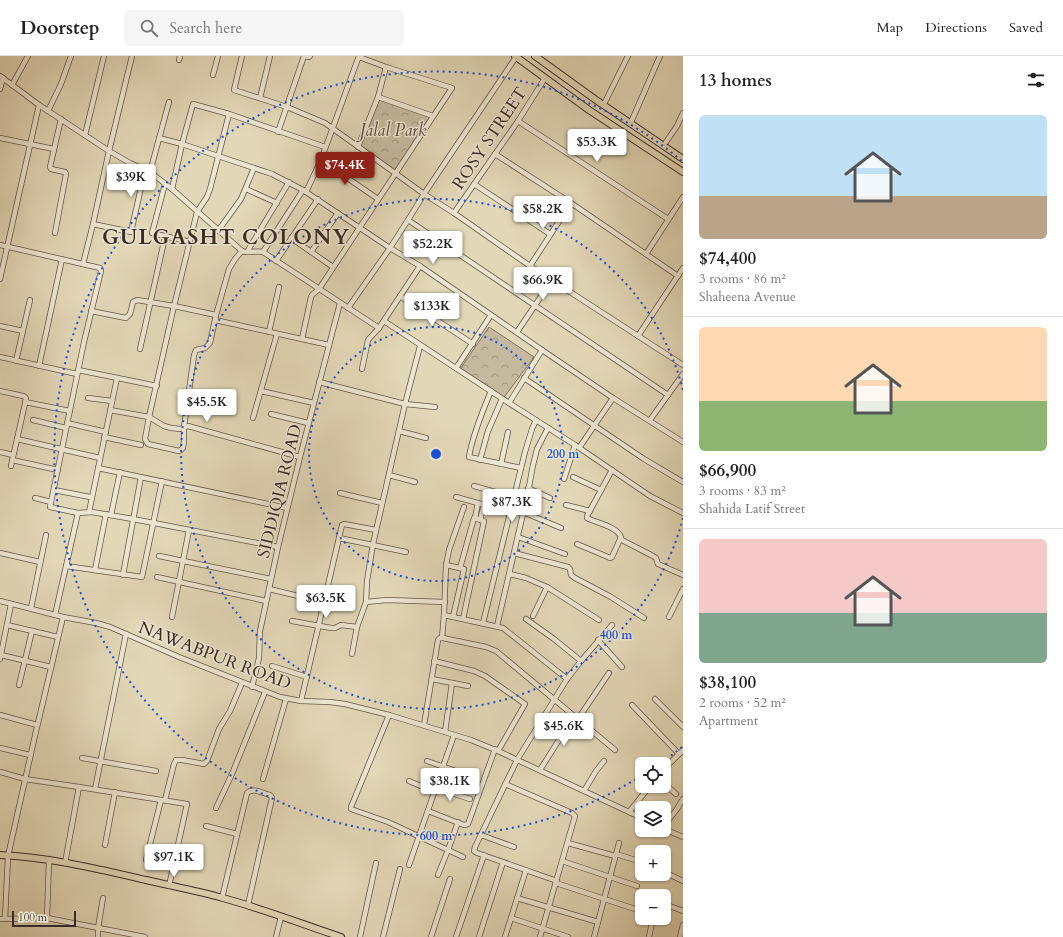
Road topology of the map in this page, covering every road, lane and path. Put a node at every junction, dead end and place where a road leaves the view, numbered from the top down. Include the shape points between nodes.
1 (28, 56) edge
2 (71, 56) edge
3 (104, 56) edge
4 (132, 56) edge
5 (218, 56) edge
6 (242, 56) edge
7 (270, 56) edge
8 (304, 56) edge
9 (310, 56) edge
10 (359, 56) edge
11 (516, 56) edge
12 (535, 56) edge
13 (628, 56) edge
14 (660, 56) edge
15 (386, 67) junction
16 (213, 75) dead end
17 (1, 77) edge
18 (545, 78) junction
19 (12, 85) junction
20 (0, 88) edge
21 (378, 97) junction
22 (260, 98) junction
23 (596, 100) junction
24 (169, 102) dead end
25 (606, 102) dead end
26 (39, 105) junction
27 (287, 107) junction
28 (589, 110) junction
29 (48, 111) junction
30 (683, 113) edge
31 (229, 114) junction
32 (433, 116) junction
33 (61, 120) junction
34 (632, 120) dead end
35 (518, 121) junction
36 (333, 128) junction
37 (278, 132) junction
38 (85, 135) junction
39 (0, 138) edge
40 (159, 138) junction
41 (666, 142) dead end
42 (30, 144) junction
43 (182, 144) junction
44 (326, 147) junction
45 (358, 147) junction
46 (54, 149) junction
47 (668, 149) junction
48 (109, 151) junction
49 (495, 154) junction
50 (218, 156) junction
51 (662, 158) junction
52 (683, 159) edge
53 (321, 160) junction
54 (254, 168) junction
55 (147, 171) junction
56 (683, 172) edge
57 (395, 173) junction
58 (289, 182) junction
59 (165, 184) junction
60 (474, 184) junction
61 (172, 189) junction
62 (246, 189) junction
63 (304, 191) junction
64 (424, 194) junction
65 (683, 197) edge
66 (318, 199) junction
67 (378, 199) junction
68 (277, 203) junction
69 (571, 203) junction
70 (197, 212) junction
71 (338, 213) junction
72 (454, 213) junction
73 (668, 219) junction
74 (408, 220) junction
75 (93, 224) junction
76 (360, 227) junction
77 (218, 231) junction
78 (55, 233) dead end
79 (550, 234) junction
80 (165, 237) junction
81 (291, 238) junction
82 (190, 242) junction
83 (0, 245) edge
84 (7, 247) junction
85 (390, 248) junction
86 (242, 251) junction
87 (247, 252) junction
88 (263, 252) junction
89 (311, 252) junction
90 (646, 254) junction
91 (62, 259) junction
92 (276, 261) junction
93 (83, 264) junction
94 (420, 266) junction
95 (530, 266) junction
96 (333, 267) junction
97 (683, 268) edge
98 (678, 276) junction
99 (0, 279) edge
100 (552, 280) junction
101 (279, 287) dead end
102 (319, 289) junction
103 (400, 296) junction
104 (30, 300) dead end
105 (150, 303) junction
106 (340, 303) junction
107 (174, 306) junction
108 (535, 306) junction
109 (348, 308) junction
110 (91, 311) junction
111 (491, 316) junction
112 (216, 317) junction
113 (384, 321) junction
114 (0, 326) edge
115 (379, 328) junction
116 (23, 331) junction
117 (269, 332) junction
118 (517, 332) junction
119 (277, 334) junction
120 (638, 336) junction
121 (302, 339) junction
122 (473, 344) junction
123 (329, 345) junction
124 (420, 346) junction
125 (140, 349) dead end
126 (542, 350) junction
127 (0, 357) edge
128 (16, 361) junction
129 (683, 365) edge
130 (39, 366) junction
131 (362, 368) dead end
132 (456, 368) junction
133 (78, 372) junction
134 (683, 374) edge
135 (117, 378) junction
136 (524, 378) junction
137 (319, 382) junction
138 (157, 386) junction
139 (0, 391) edge
140 (261, 391) junction
141 (491, 391) junction
142 (668, 395) junction
143 (88, 398) dead end
144 (614, 398) junction
145 (502, 399) junction
146 (112, 401) junction
147 (25, 402) junction
148 (314, 403) junction
149 (509, 403) junction
150 (405, 404) junction
151 (435, 407) dead end
152 (110, 410) junction
153 (70, 411) junction
154 (270, 414) dead end
155 (149, 417) junction
156 (253, 418) dead end
157 (33, 420) dead end
158 (536, 420) junction
159 (650, 420) junction
160 (308, 423) junction
161 (67, 426) junction
162 (594, 426) junction
163 (184, 427) junction
164 (548, 428) junction
165 (399, 431) junction
166 (508, 432) dead end
167 (105, 435) junction
168 (426, 438) dead end
169 (17, 439) junction
170 (683, 442) edge
171 (141, 445) dead end
172 (577, 446) junction
173 (62, 450) junction
174 (0, 452) edge
175 (13, 455) junction
176 (300, 457) junction
177 (100, 458) junction
178 (480, 460) junction
179 (501, 464) junction
180 (98, 468) junction
181 (520, 468) junction
182 (58, 470) junction
183 (612, 470) junction
184 (120, 472) junction
185 (389, 475) junction
186 (141, 477) junction
187 (573, 477) dead end
188 (564, 479) dead end
189 (162, 481) junction
190 (415, 482) dead end
191 (683, 482) edge
192 (474, 486) dead end
193 (528, 488) junction
194 (54, 490) junction
195 (601, 490) junction
196 (340, 493) dead end
197 (90, 497) dead end
198 (456, 497) dead end
199 (514, 497) junction
200 (35, 498) dead end
201 (550, 498) dead end
202 (51, 502) junction
203 (382, 503) junction
204 (478, 503) junction
205 (484, 505) junction
206 (566, 505) dead end
207 (464, 507) dead end
208 (287, 508) junction
209 (590, 511) junction
210 (88, 512) junction
211 (510, 512) junction
212 (524, 512) junction
213 (683, 513) edge
214 (78, 514) junction
215 (109, 515) junction
216 (133, 519) junction
217 (478, 519) junction
218 (154, 523) junction
219 (561, 528) dead end
220 (189, 530) junction
221 (376, 530) junction
222 (46, 535) dead end
223 (518, 537) junction
224 (339, 538) junction
225 (620, 539) junction
226 (373, 544) junction
227 (577, 544) dead end
228 (278, 547) junction
229 (406, 552) dead end
230 (0, 553) edge
231 (514, 553) junction
232 (565, 554) dead end
233 (159, 556) dead end
234 (183, 561) junction
235 (40, 562) junction
236 (446, 565) junction
237 (66, 566) junction
238 (460, 568) junction
239 (95, 570) junction
240 (510, 574) junction
241 (123, 575) junction
242 (683, 575) edge
243 (157, 577) dead end
244 (271, 579) junction
245 (179, 581) junction
246 (547, 586) junction
247 (269, 589) junction
248 (683, 589) edge
249 (326, 596) junction
250 (0, 601) edge
251 (266, 601) junction
252 (366, 602) junction
253 (445, 602) junction
254 (11, 604) junction
255 (30, 608) junction
256 (55, 614) junction
257 (444, 615) junction
258 (533, 616) dead end
259 (63, 617) junction
260 (172, 617) dead end
261 (453, 617) junction
262 (644, 618) dead end
263 (668, 618) dead end
264 (463, 619) junction
265 (526, 619) dead end
266 (599, 620) dead end
267 (292, 621) dead end
268 (483, 623) junction
269 (7, 624) junction
270 (612, 625) dead end
271 (319, 626) junction
272 (497, 626) junction
273 (357, 627) junction
274 (32, 631) junction
275 (126, 634) junction
276 (58, 637) junction
277 (442, 638) junction
278 (598, 640) junction
279 (352, 654) dead end
280 (0, 657) edge
281 (25, 661) junction
282 (434, 661) junction
283 (581, 661) junction
284 (272, 666) dead end
285 (51, 667) junction
286 (622, 667) dead end
287 (609, 673) dead end
288 (307, 677) junction
289 (432, 679) junction
290 (567, 680) junction
291 (242, 683) junction
292 (452, 683) junction
293 (19, 685) dead end
294 (468, 686) dead end
295 (252, 687) junction
296 (265, 692) junction
297 (286, 699) junction
298 (555, 699) junction
299 (655, 699) dead end
300 (301, 701) junction
301 (632, 706) dead end
302 (0, 715) edge
303 (389, 715) junction
304 (574, 716) junction
305 (578, 719) junction
306 (37, 724) junction
307 (424, 725) junction
308 (683, 727) edge
309 (445, 732) junction
310 (454, 735) junction
311 (0, 748) edge
312 (496, 750) junction
313 (615, 750) dead end
314 (683, 750) edge
315 (678, 754) junction
316 (30, 755) junction
317 (82, 758) dead end
318 (517, 760) junction
319 (427, 761) dead end
320 (604, 761) dead end
321 (100, 762) junction
322 (671, 762) edge
323 (443, 766) junction
324 (540, 770) junction
325 (156, 771) dead end
326 (0, 772) edge
327 (467, 775) dead end
328 (25, 779) junction
329 (263, 779) dead end
330 (409, 781) dead end
331 (505, 784) junction
332 (79, 786) junction
333 (95, 789) junction
334 (671, 789) edge
335 (435, 790) junction
336 (584, 791) junction
337 (116, 792) junction
338 (644, 793) edge
339 (676, 794) dead end
340 (470, 799) dead end
341 (683, 799) edge
342 (163, 800) junction
343 (216, 808) dead end
344 (677, 809) junction
345 (683, 810) edge
346 (428, 811) junction
347 (629, 812) junction
348 (635, 815) edge
349 (671, 818) edge
350 (458, 822) junction
351 (206, 826) dead end
352 (671, 831) edge
353 (237, 834) junction
354 (481, 834) junction
355 (419, 836) junction
356 (683, 837) edge
357 (568, 843) junction
358 (619, 843) dead end
359 (105, 845) dead end
360 (514, 847) dead end
361 (448, 850) junction
362 (0, 855) edge
363 (616, 855) junction
364 (8, 856) junction
365 (484, 856) junction
366 (463, 857) dead end
367 (49, 860) junction
368 (146, 860) dead end
369 (635, 860) edge
370 (562, 861) junction
371 (503, 862) junction
372 (65, 863) junction
373 (376, 863) dead end
374 (409, 865) dead end
375 (400, 869) dead end
376 (526, 870) junction
377 (438, 875) dead end
378 (671, 875) edge
379 (610, 877) junction
380 (450, 880) dead end
381 (683, 881) edge
382 (556, 882) junction
383 (169, 886) junction
384 (637, 886) dead end
385 (103, 898) dead end
386 (222, 898) junction
387 (517, 898) junction
388 (604, 899) junction
389 (248, 905) junction
390 (671, 907) edge
391 (549, 908) junction
392 (635, 909) edge
393 (683, 911) edge
394 (281, 917) junction
395 (48, 918) junction
396 (511, 918) junction
397 (2, 919) edge
398 (598, 922) junction
399 (652, 925) edge
400 (683, 925) edge
401 (98, 928) junction
402 (543, 928) junction
403 (98, 937) edge
404 (145, 937) edge
405 (276, 937) edge
406 (341, 937) edge
407 (360, 937) edge
408 (383, 937) edge
409 (431, 937) edge
410 (456, 937) edge
411 (479, 937) edge
412 (505, 937) edge
413 (540, 937) edge
414 (568, 937) edge
415 (594, 937) edge
416 (649, 937) edge
417 (680, 937) edge

1 - 19 street
2 - 29 street
3 - 38 street
4 - 48 street
5 - 16 street
6 - 22 street via 234,90
7 - 22 street
8 - 9 street
8 - 27 street
10 - 15 street
10 - 36 street
11 - 18 main road
11 - 64 street
12 - 23 main road
13 - 25 street
14 - 34 street
15 - 21 street
15 - 32 street via 452,88
17 - 19 street
17 - 20 street
18 - 28 main road
18 - 35 street, ROSY STREET
19 - 26 street
21 - 32 street
21 - 45 street
22 - 27 street
23 - 28 main road
23 - 47 main road
24 - 40 street
26 - 29 street
26 - 42 street
27 - 36 street
27 - 37 street
28 - 51 main road
29 - 33 street
30 - 41 street
31 - 37 street
31 - 43 street via 193,104
31 - 50 street
32 - 57 street
33 - 38 street
33 - 46 street
35 - 49 street, ROSY STREET
35 - 73 street
36 - 44 street
36 - 45 street
37 - 44 street
38 - 48 street
39 - 42 street
40 - 43 street
40 - 55 street
42 - 46 street
42 - 84 street
43 - 50 street
43 - 61 street
44 - 53 street
45 - 57 street
46 - 78 street via 50,168 66,174
47 - 51 main road
47 - 52 main road
48 - 55 street
48 - 75 street
49 - 60 street, ROSY STREET
49 - 69 street
50 - 54 street
50 - 70 street via 207,197
51 - 56 main road
53 - 63 street
53 - 67 street
54 - 58 street
54 - 62 street
55 - 59 street
55 - 75 street via 131,232
57 - 64 street
57 - 67 street
58 - 63 street
58 - 68 street
59 - 61 street
59 - 80 street via 152,233
60 - 72 street, ROSY STREET
60 - 79 street
61 - 70 street
62 - 68 street
62 - 77 street
63 - 66 street
63 - 88 street
64 - 72 street
64 - 74 street
65 - 73 street
66 - 71 street
66 - 81 street
67 - 76 street
68 - 87 street
69 - 79 street
69 - 90 street
70 - 77 street
70 - 82 street
71 - 76 street
71 - 89 street
72 - 95 street
73 - 90 street
74 - 85 street
74 - 108 street
75 - 93 street
76 - 85 street
76 - 96 street
77 - 86 street
79 - 95 street
80 - 82 street
80 - 105 street
81 - 89 street
81 - 92 street
82 - 107 street
83 - 84 street
84 - 91 street
84 - 99 street
85 - 94 street
85 - 109 street
86 - 87 street
86 - 112 street via 229,269
87 - 88 street
88 - 92 street
89 - 96 street
90 - 98 street
91 - 93 street
91 - 130 street
92 - 102 street
93 - 110 street via 99,267 101,271
94 - 103 street
94 - 111 street
95 - 100 street
96 - 102 street
97 - 98 street
98 - 120 street
100 - 108 street
100 - 120 street
101 - 117 street
102 - 106 street
102 - 121 street via 311,297
103 - 113 street
103 - 122 street
104 - 116 street
105 - 107 street
105 - 110 street via 133,302 130,314 126,318
105 - 125 street
106 - 109 street
106 - 123 street, SIDDIQIA ROAD
107 - 112 street
107 - 138 street
108 - 118 street
108 - 142 street
109 - 115 street
110 - 133 street
111 - 118 street
111 - 122 street
112 - 117 street
112 - 163 street via 210,343 205,348 196,350 194,355
113 - 115 street
113 - 124 street
114 - 116 street
115 - 131 street via 368,340
116 - 128 street
117 - 119 street
118 - 126 street
119 - 121 street
119 - 140 street
120 - 129 street
121 - 123 street
122 - 132 street
123 - 137 street, SIDDIQIA ROAD
124 - 132 street
124 - 150 street
126 - 136 street
126 - 144 street
127 - 128 street
128 - 130 street
130 - 133 street
132 - 141 street
133 - 135 street
133 - 153 street
134 - 142 street
135 - 138 street
135 - 146 street
136 - 149 street
136 - 162 street
137 - 148 street, SIDDIQIA ROAD
137 - 150 street
138 - 155 street
139 - 147 street via 25,397
140 - 148 street
140 - 156 street
141 - 145 street
141 - 178 street via 469,456
142 - 159 street
143 - 146 street
144 - 159 street
144 - 162 street
145 - 149 street
145 - 178 street via 488,431
146 - 152 street
147 - 153 street
147 - 169 street
148 - 160 street, SIDDIQIA ROAD
149 - 158 street
150 - 151 street
150 - 165 street
152 - 155 street
152 - 167 street
153 - 161 street
154 - 160 street
155 - 163 street via 171,428
155 - 163 street via 145,439 148,444 179,451 183,448
157 - 161 street
158 - 164 street
158 - 181 street
159 - 170 street
160 - 176 street, SIDDIQIA ROAD
161 - 167 street
161 - 173 street
162 - 172 street
162 - 191 street
163 - 176 street via 192,427
164 - 172 street
164 - 193 street via 537,449
165 - 168 street
165 - 185 street
166 - 179 street
167 - 171 street
167 - 177 street
169 - 173 street
169 - 175 street
172 - 183 street
172 - 188 street
173 - 177 street
173 - 182 street
174 - 175 street
175 - 182 street via 12,463
176 - 208 street, SIDDIQIA ROAD
177 - 180 street
178 - 179 street
179 - 181 street
180 - 184 street
180 - 210 street
181 - 199 street
182 - 194 street
183 - 195 street
183 - 213 street via 650,496
184 - 186 street
184 - 215 street
185 - 190 street
185 - 203 street
186 - 189 street
186 - 216 street
187 - 195 street
189 - 208 street
189 - 218 street
192 - 199 street
193 - 201 street
193 - 212 street
194 - 197 street
194 - 202 street
195 - 209 street
196 - 203 street
198 - 204 street
199 - 211 street
200 - 202 street
202 - 214 street via 52,508
203 - 221 street
204 - 205 street
204 - 217 street
205 - 211 street
205 - 217 street
206 - 209 street
207 - 236 street
208 - 228 street, SIDDIQIA ROAD
209 - 225 street via 587,518 614,529 620,535
210 - 214 street
210 - 215 street
211 - 268 street
212 - 219 street
212 - 223 street
214 - 237 street
215 - 216 street
215 - 239 street
216 - 218 street
216 - 241 street
217 - 238 street via 474,518
217 - 264 street via 484,521
218 - 220 street
218 - 241 street via 143,576
220 - 228 street
220 - 234 street
221 - 224 street via 343,524
221 - 226 street
222 - 235 street
223 - 231 street
223 - 232 street
224 - 226 street
224 - 249 street
225 - 227 street via 610,558
225 - 242 street via 653,556 658,564
226 - 229 street
226 - 252 street
228 - 244 street, SIDDIQIA ROAD
230 - 235 street
231 - 240 street
231 - 262 street via 568,566 575,578
233 - 234 street
234 - 244 street
234 - 245 street
235 - 255 street
236 - 238 street
236 - 253 street
237 - 239 street
237 - 256 street
238 - 261 street via 464,570
239 - 241 street
240 - 246 street
240 - 272 street
243 - 245 street
244 - 247 street, SIDDIQIA ROAD
245 - 251 street
245 - 260 street
246 - 258 street
246 - 266 street
247 - 249 street via 311,599
247 - 251 street, SIDDIQIA ROAD
248 - 263 street
249 - 271 street
250 - 254 street, NAWABPUR ROAD
251 - 295 street, SIDDIQIA ROAD
252 - 253 street
252 - 273 street
253 - 257 street
254 - 255 street, NAWABPUR ROAD
254 - 269 street
255 - 256 street, NAWABPUR ROAD
256 - 259 street, NAWABPUR ROAD
257 - 261 street
257 - 277 street
259 - 275 street, NAWABPUR ROAD via 96,623
259 - 276 street
261 - 264 street
264 - 268 street
265 - 283 street
267 - 271 street
268 - 272 street
269 - 274 street
269 - 280 street
270 - 278 street
271 - 273 street
271 - 288 street
272 - 290 street via 503,628
273 - 279 street
274 - 276 street
274 - 281 street
275 - 291 street, NAWABPUR ROAD
275 - 321 street
276 - 285 street
277 - 282 street via 438,640
277 - 298 street via 496,650
278 - 283 street
278 - 286 street
280 - 281 street
281 - 285 street
281 - 293 street
282 - 289 street
282 - 312 street via 482,674 525,704
283 - 290 street
284 - 288 street
285 - 306 street
287 - 305 street
288 - 300 street
289 - 292 street
289 - 307 street
290 - 298 street
291 - 295 street, NAWABPUR ROAD
291 - 342 street via 219,729 207,761 204,764 176,760
292 - 294 street
292 - 309 street
295 - 296 street, NAWABPUR ROAD
296 - 297 street, NAWABPUR ROAD
296 - 343 street
297 - 300 street, NAWABPUR ROAD
297 - 329 street
298 - 304 street
298 - 318 street
299 - 308 street
300 - 303 street, NAWABPUR ROAD via 336,703
301 - 315 street
302 - 306 street
303 - 307 street, NAWABPUR ROAD
303 - 355 street via 351,808
304 - 305 street
304 - 324 street
305 - 313 street
306 - 316 street
307 - 309 street, NAWABPUR ROAD
309 - 310 street, NAWABPUR ROAD
310 - 312 street, NAWABPUR ROAD
310 - 323 street
311 - 316 street
312 - 318 street, NAWABPUR ROAD
312 - 350 street via 468,824
314 - 315 street
315 - 322 street
316 - 328 street
317 - 321 street
318 - 324 street, NAWABPUR ROAD
318 - 331 street
319 - 323 street
320 - 336 street
321 - 325 street
321 - 333 street
323 - 327 street
323 - 335 street
324 - 336 street, NAWABPUR ROAD
326 - 328 street
328 - 332 street
328 - 364 street
330 - 335 street
331 - 354 street
331 - 357 street via 575,814
332 - 333 street
332 - 372 street
333 - 337 street
334 - 339 street
335 - 340 street
335 - 346 street
336 - 347 street, NAWABPUR ROAD
337 - 342 street
337 - 359 street
338 - 347 street
341 - 344 street
342 - 368 street
342 - 383 street via 187,804
344 - 345 street
344 - 349 street
346 - 350 street
346 - 355 street
347 - 348 street, NAWABPUR ROAD
350 - 361 street
351 - 353 street
352 - 356 street
353 - 386 street
353 - 389 street via 247,793 253,790 270,795 272,798
354 - 360 street
354 - 365 street via 474,851
355 - 361 street
355 - 374 street
357 - 363 street
357 - 370 street
358 - 363 street
361 - 366 street
361 - 377 street
362 - 364 main road
363 - 369 street
363 - 379 street
364 - 367 main road
364 - 397 street
365 - 371 street
365 - 410 street
367 - 372 main road
367 - 395 street
370 - 379 street
370 - 382 street
371 - 376 street
371 - 411 street
372 - 383 main road
373 - 407 street
375 - 408 street
376 - 382 street
376 - 387 street
378 - 381 street
379 - 384 street
379 - 388 street
380 - 409 street
382 - 388 street
382 - 391 street
383 - 386 main road
385 - 401 street
386 - 389 main road
387 - 391 street
387 - 396 street
388 - 392 street
388 - 398 street
389 - 394 main road
390 - 393 street
391 - 398 street
391 - 402 street
394 - 405 street
394 - 406 main road
395 - 397 street
395 - 401 street
396 - 402 street
396 - 412 street
398 - 415 street
399 - 416 street
400 - 417 street
401 - 403 street
401 - 404 street
402 - 413 street
402 - 414 street

